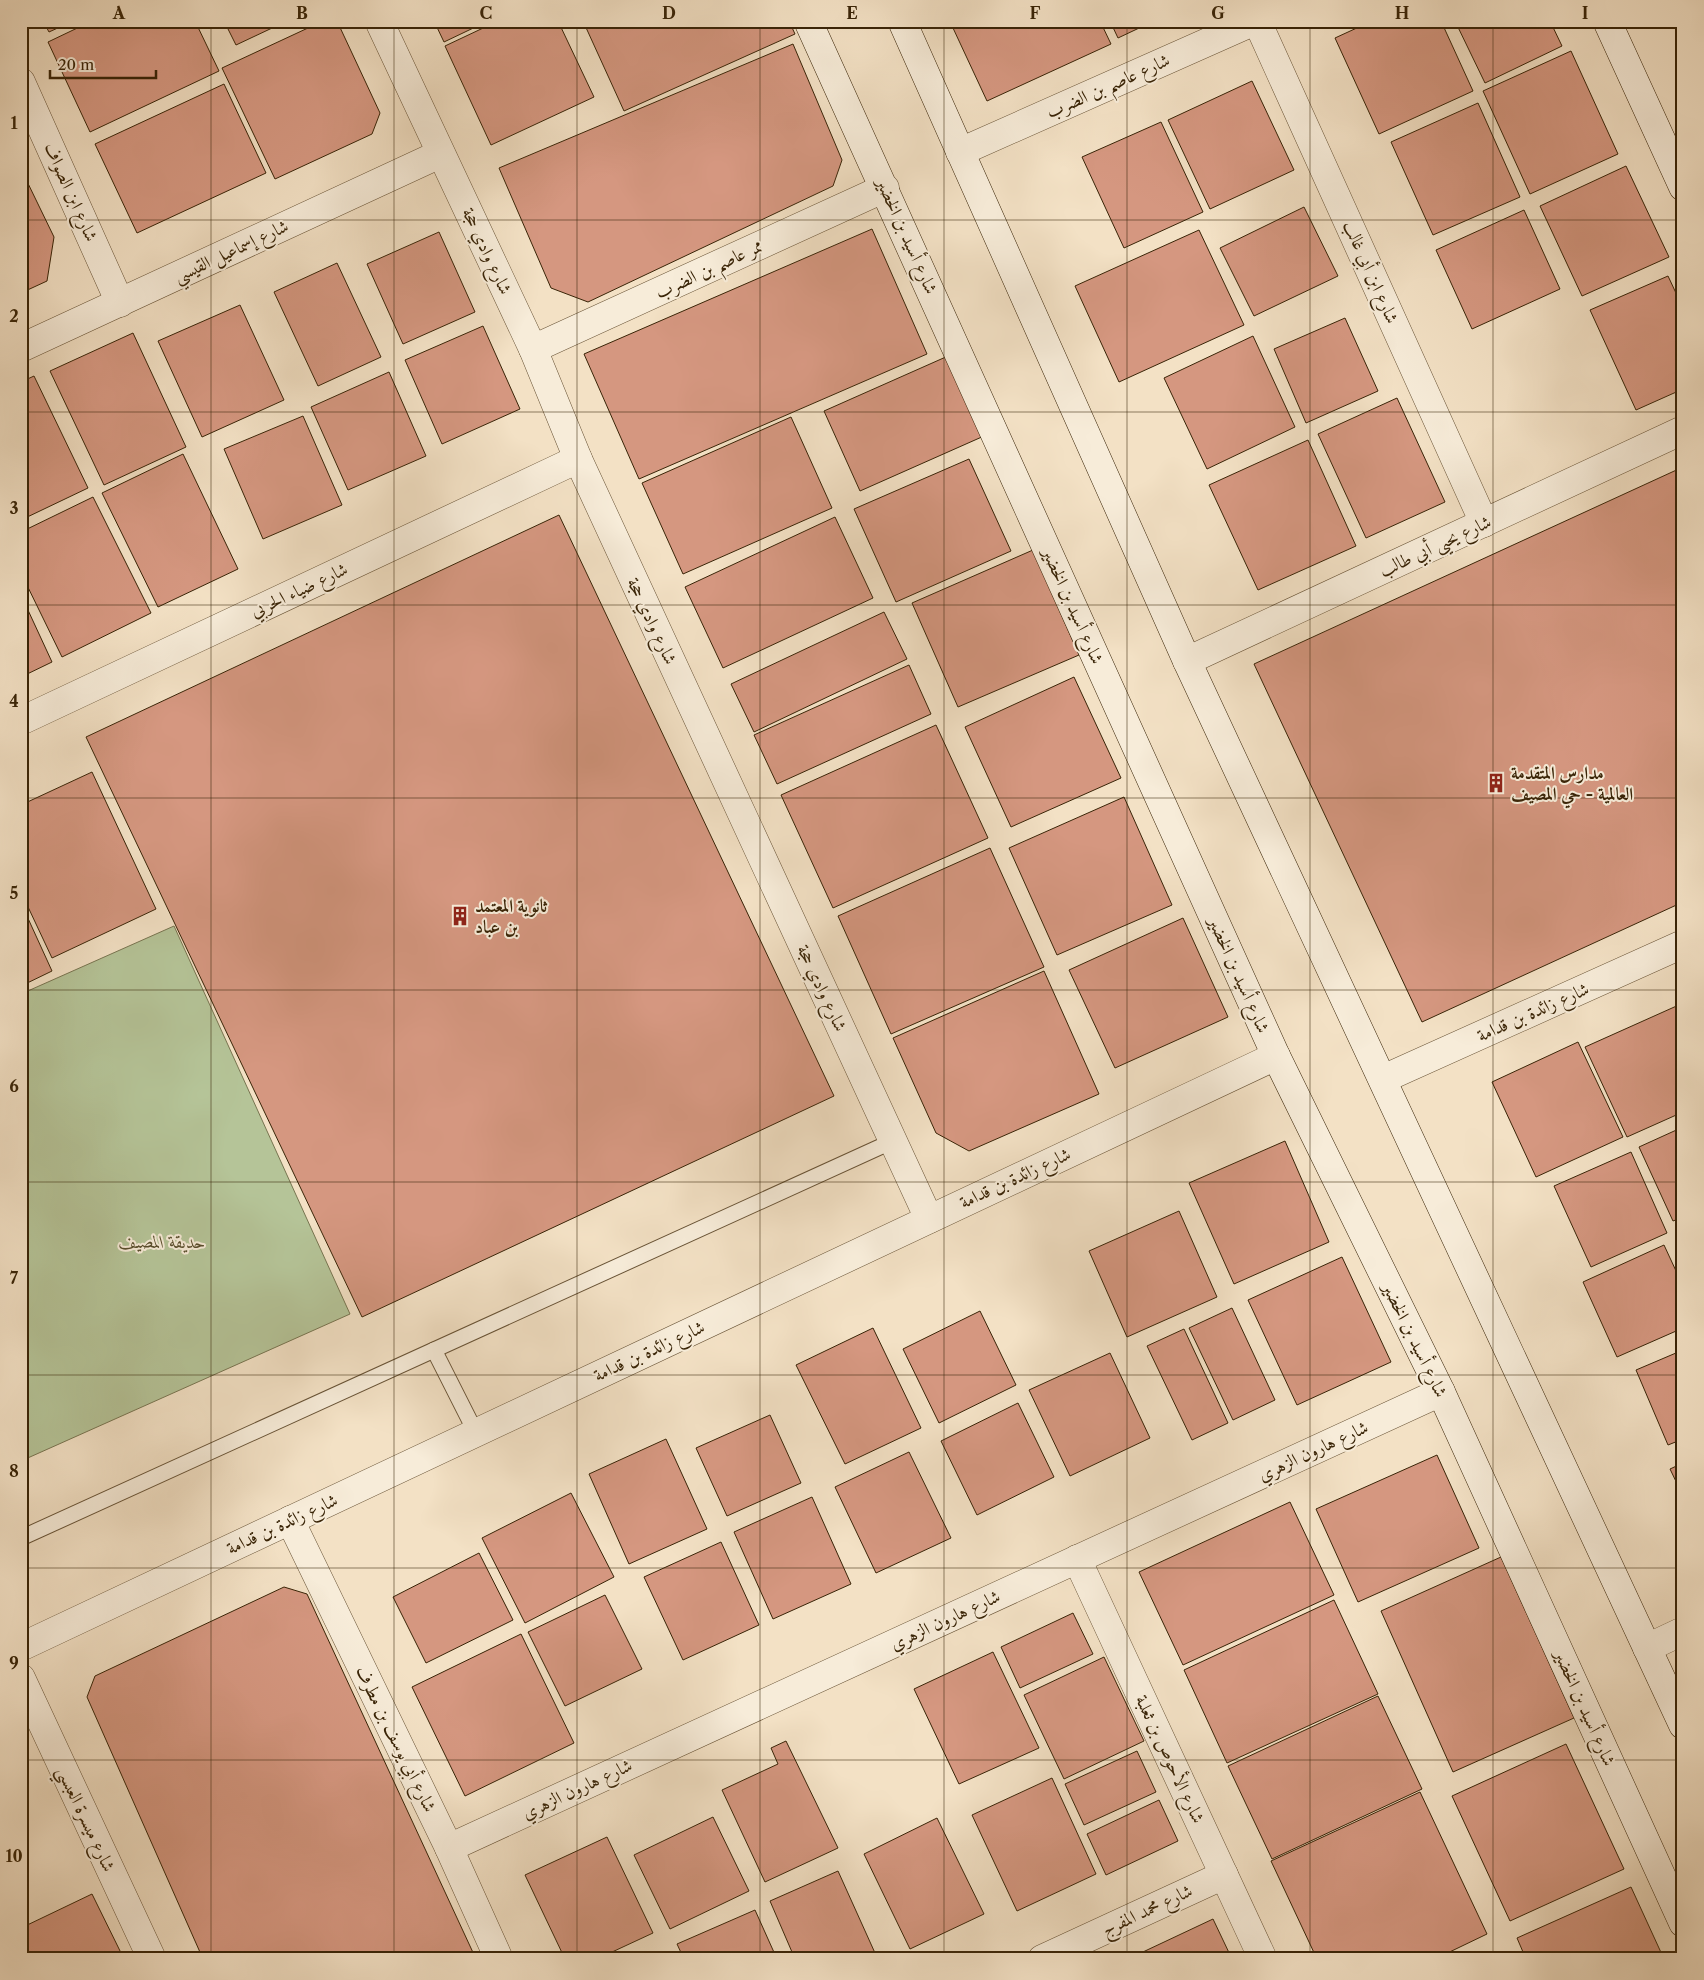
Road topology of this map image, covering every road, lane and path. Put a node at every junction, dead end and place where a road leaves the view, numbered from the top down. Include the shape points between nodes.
1 (379, 21) edge
2 (808, 21) edge
3 (902, 21) edge
4 (1256, 21) edge
5 (1608, 21) edge
6 (21, 82) edge
7 (960, 152) junction
8 (440, 154) junction
9 (1683, 187) edge
10 (885, 188) junction
11 (120, 303) junction
12 (21, 348) edge
13 (533, 349) junction
14 (1683, 430) edge
15 (578, 459) junction
16 (1484, 523) junction
17 (1187, 661) junction
18 (21, 721) edge
19 (1681, 949) edge
20 (1276, 1056) junction
21 (1383, 1079) junction
22 (893, 1141) junction
23 (929, 1219) junction
24 (434, 1350) junction
25 (1441, 1392) junction
26 (476, 1433) junction
27 (290, 1520) junction
28 (21, 1538) edge
29 (1077, 1560) junction
30 (1683, 1631) edge
31 (21, 1647) edge
32 (1647, 1648) junction
33 (21, 1678) edge
34 (1683, 1725) edge
35 (449, 1848) junction
36 (1224, 1875) junction
37 (1683, 1923) edge
38 (152, 1959) edge
39 (499, 1959) edge
40 (1042, 1959) edge
41 (1263, 1959) edge

1 - 8 street, شارع وادي حجة
2 - 10 street, شارع أسيد بن الخضير
3 - 7 street
4 - 7 street, شارع عاصم بن الضرب
4 - 16 street, شارع ابن أبي غالب
5 - 9 street
6 - 11 street, شارع ابن الصواف
7 - 17 street
8 - 11 street, شارع إسماعيل القيسي
8 - 13 street, شارع وادي حجة
10 - 13 street, ممر عاصم بن الضرب
10 - 20 street, شارع أسيد بن الخضير
11 - 12 street, شارع إسماعيل القيسي
13 - 15 street, شارع وادي حجة
14 - 16 street, شارع يحيى أبي طالب
15 - 18 street, شارع ضياء الحربي
15 - 22 street, شارع وادي حجة
16 - 17 street, شارع يحيى أبي طالب
17 - 21 street
19 - 21 street, شارع زائدة بن قدامة
20 - 23 street, شارع زائدة بن قدامة
20 - 25 street, شارع أسيد بن الخضير
21 - 32 street
22 - 23 street, شارع وادي حجة
22 - 24 lane
23 - 26 street, شارع زائدة بن قدامة
24 - 26 lane
24 - 28 lane
25 - 29 street, شارع هارون الزهري
25 - 37 street, شارع أسيد بن الخضير
26 - 27 street, شارع زائدة بن قدامة
27 - 31 street, شارع زائدة بن قدامة
27 - 35 street, شارع أبي يوسف بن مطرف
29 - 35 street, شارع هارون الزهري
29 - 36 street, شارع الأحوص بن ثعلبة
30 - 32 street
32 - 34 street
33 - 38 street, شارع ميسرة العبسي
35 - 39 street, شارع أبي يوسف بن مطرف
36 - 40 street, شارع محمد المفرج
36 - 41 street, شارع الأحوص بن ثعلبة

